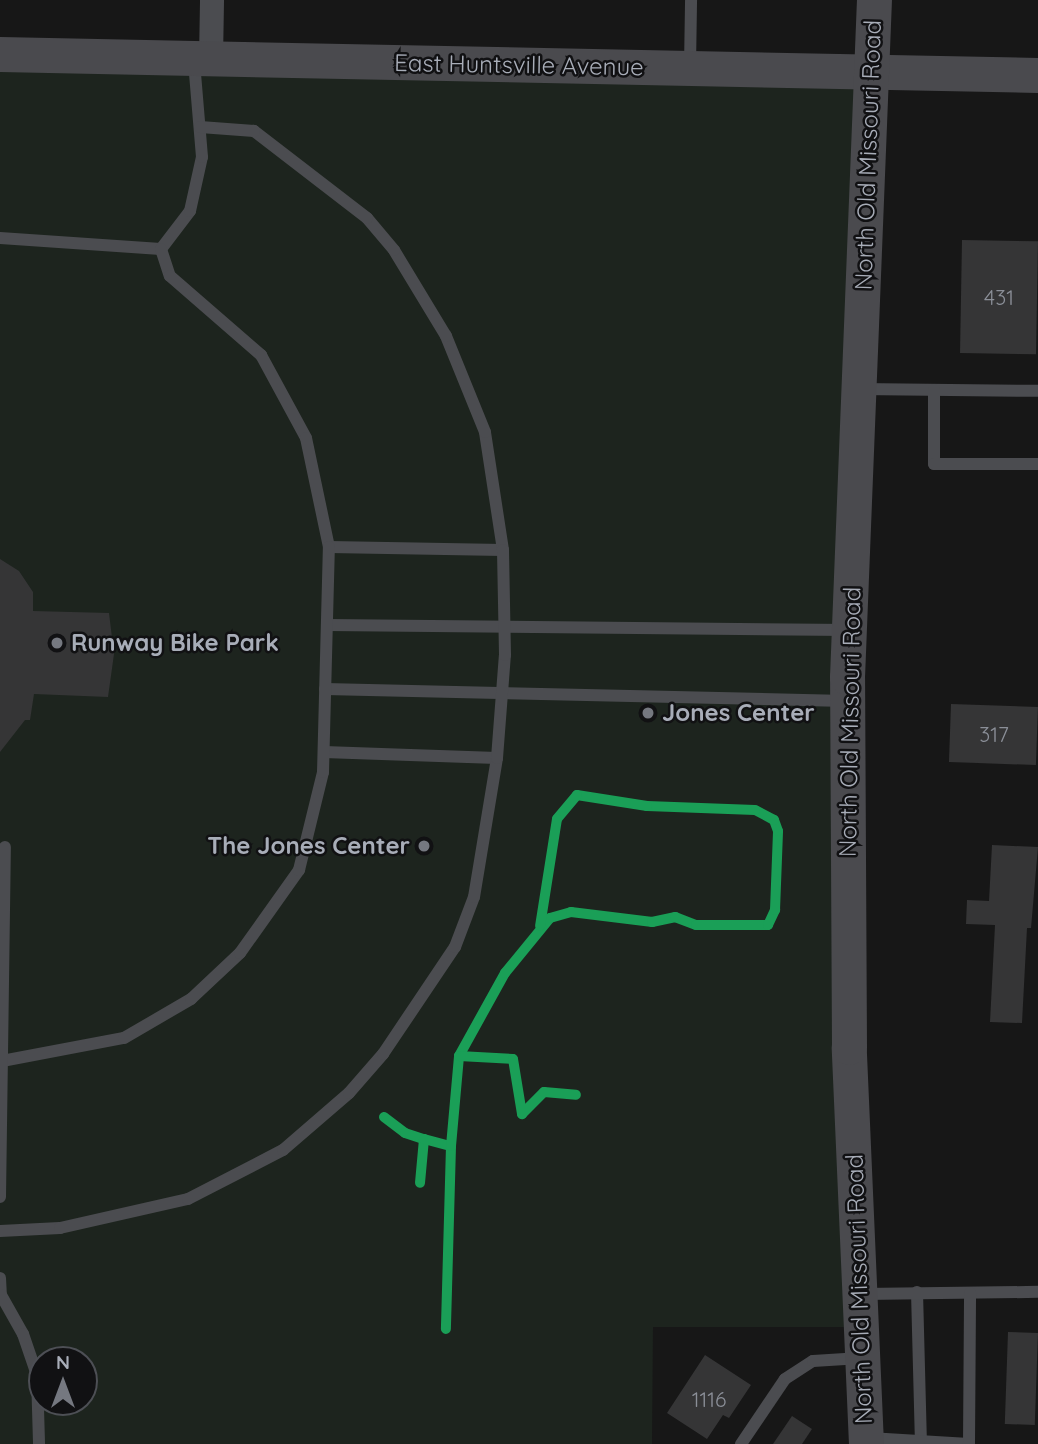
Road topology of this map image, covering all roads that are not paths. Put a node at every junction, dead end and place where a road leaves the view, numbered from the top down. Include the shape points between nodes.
1 (212, 0) edge
2 (691, 0) edge
3 (874, 0) edge
4 (0, 54) edge
5 (202, 59) junction
6 (690, 68) junction
7 (872, 71) junction
8 (1038, 75) edge
9 (200, 127) junction
10 (0, 239) edge
11 (161, 249) junction
12 (859, 389) junction
13 (933, 390) junction
14 (1038, 391) edge
15 (1038, 464) edge
16 (329, 547) junction
17 (503, 550) junction
18 (327, 625) junction
19 (505, 630) junction
20 (849, 630) junction
21 (325, 689) junction
22 (502, 692) junction
23 (847, 701) junction
24 (324, 752) junction
25 (497, 758) junction
26 (5, 847) dead end
27 (2, 1061) edge
28 (0, 1197) edge
29 (0, 1231) edge
30 (0, 1278) edge
31 (1038, 1292) edge
32 (916, 1293) junction
33 (970, 1293) junction
34 (860, 1294) junction
35 (1, 1296) edge
36 (862, 1358) junction
37 (865, 1441) edge
38 (921, 1441) junction
39 (39, 1444) edge
40 (741, 1444) edge

1 - 5 street
2 - 6 lane
3 - 7 main road, North Old Missouri Road
4 - 5 main road, East Huntsville Avenue
5 - 6 main road, East Huntsville Avenue
5 - 9 lane
6 - 7 main road, East Huntsville Avenue
7 - 8 main road, East Huntsville Avenue
7 - 12 main road, North Old Missouri Road
9 - 11 lane via 202,157 190,211
9 - 17 lane via 254,131 367,218 394,250 446,336 485,432
10 - 11 lane
11 - 16 lane via 170,276 261,355 306,438
12 - 13 lane
12 - 20 main road, North Old Missouri Road
13 - 14 lane
13 - 15 lane via 933,464
16 - 17 lane
16 - 18 lane
17 - 19 lane
18 - 19 lane
18 - 21 lane
19 - 20 lane
19 - 22 lane
20 - 23 main road, North Old Missouri Road
21 - 22 lane
21 - 24 lane
22 - 23 lane
22 - 25 lane
23 - 34 main road, North Old Missouri Road via 849,1047
24 - 25 lane
24 - 27 lane via 299,870 240,953 191,999 124,1038
25 - 29 lane via 474,897 455,947 383,1054 349,1093 283,1150 188,1199 60,1228
26 - 27 lane
27 - 28 lane
30 - 35 lane
31 - 33 lane
32 - 33 lane
32 - 34 lane
32 - 38 lane
33 - 38 lane via 969,1444
34 - 36 main road, North Old Missouri Road
35 - 39 lane via 23,1334 37,1375
36 - 37 main road, North Old Missouri Road
36 - 40 lane via 813,1361 785,1379
37 - 38 lane

